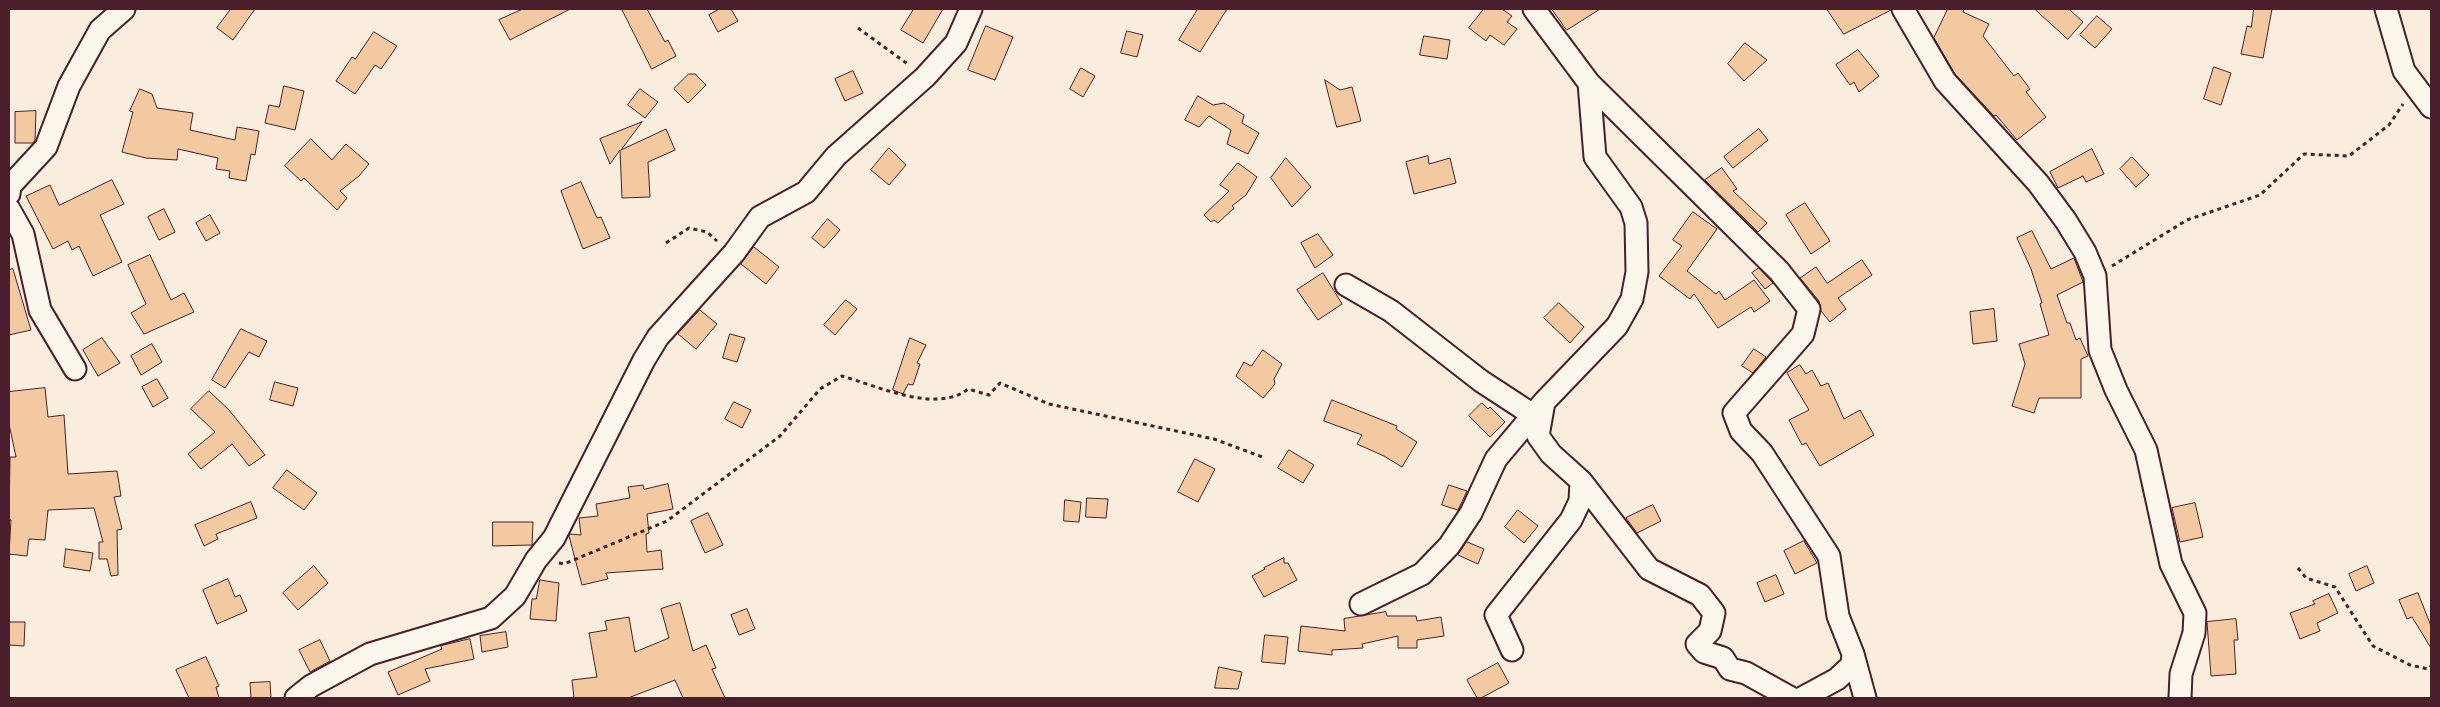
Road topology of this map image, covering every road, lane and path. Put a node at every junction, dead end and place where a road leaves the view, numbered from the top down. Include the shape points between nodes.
1 (124, 9) edge
2 (971, 9) edge
3 (1534, 9) edge
4 (1903, 9) edge
5 (2386, 9) edge
6 (858, 28) dead end
7 (925, 77) junction
8 (1589, 83) junction
9 (2414, 86) junction
10 (2431, 107) edge
11 (9, 194) edge
12 (9, 209) edge
13 (666, 242) dead end
14 (734, 254) junction
15 (2095, 276) junction
16 (1346, 285) dead end
17 (75, 369) dead end
18 (1538, 408) junction
19 (1265, 458) dead end
20 (1581, 481) junction
21 (536, 560) junction
22 (2298, 568) dead end
23 (1361, 604) dead end
24 (1512, 650) dead end
25 (1853, 654) junction
26 (2431, 666) edge
27 (1837, 679) junction
28 (1864, 694) edge
29 (296, 698) edge
30 (1790, 698) edge
31 (1802, 698) edge
32 (2180, 698) edge

1 - 11 street via 100,30 69,86 46,147 10,186
2 - 7 street via 956,43
3 - 8 street
4 - 15 street via 1945,81 2038,183 2066,221
5 - 9 street via 2404,71
6 - 7 path
7 - 14 street via 836,156 806,192 760,217
8 - 18 street via 1595,157 1631,207 1636,223 1637,272 1632,300 1617,326
8 - 25 street via 1779,271 1810,309 1803,334 1734,412 1741,431 1762,453 1829,556 1838,616
9 - 10 street
9 - 15 path via 2389,125 2348,156 2304,154 2260,194 2187,220
12 - 17 street via 23,234 40,310
13 - 14 path via 689,228 707,232
14 - 21 street via 658,337 554,538
15 - 32 street via 2100,350 2146,450 2171,564 2195,613 2194,633 2181,674
16 - 18 street via 1391,311 1480,381
18 - 20 street via 1538,436 1551,454
18 - 23 street via 1496,459 1471,513 1449,546 1422,574
19 - 21 path via 1214,439 1049,404 1000,383 989,395 968,390 959,397 923,400 842,376 820,389 780,436 667,521 564,564
20 - 24 street via 1580,501 1571,520 1496,615
20 - 30 street via 1648,570 1700,595 1714,613 1710,631 1697,644 1704,652 1723,658 1730,669 1746,673
21 - 29 street via 515,596 491,618 370,654 311,686
22 - 26 path via 2306,578 2335,587 2373,646 2410,666 2428,669
25 - 27 street via 1852,664
25 - 28 street
27 - 28 street via 1850,680
27 - 31 street

